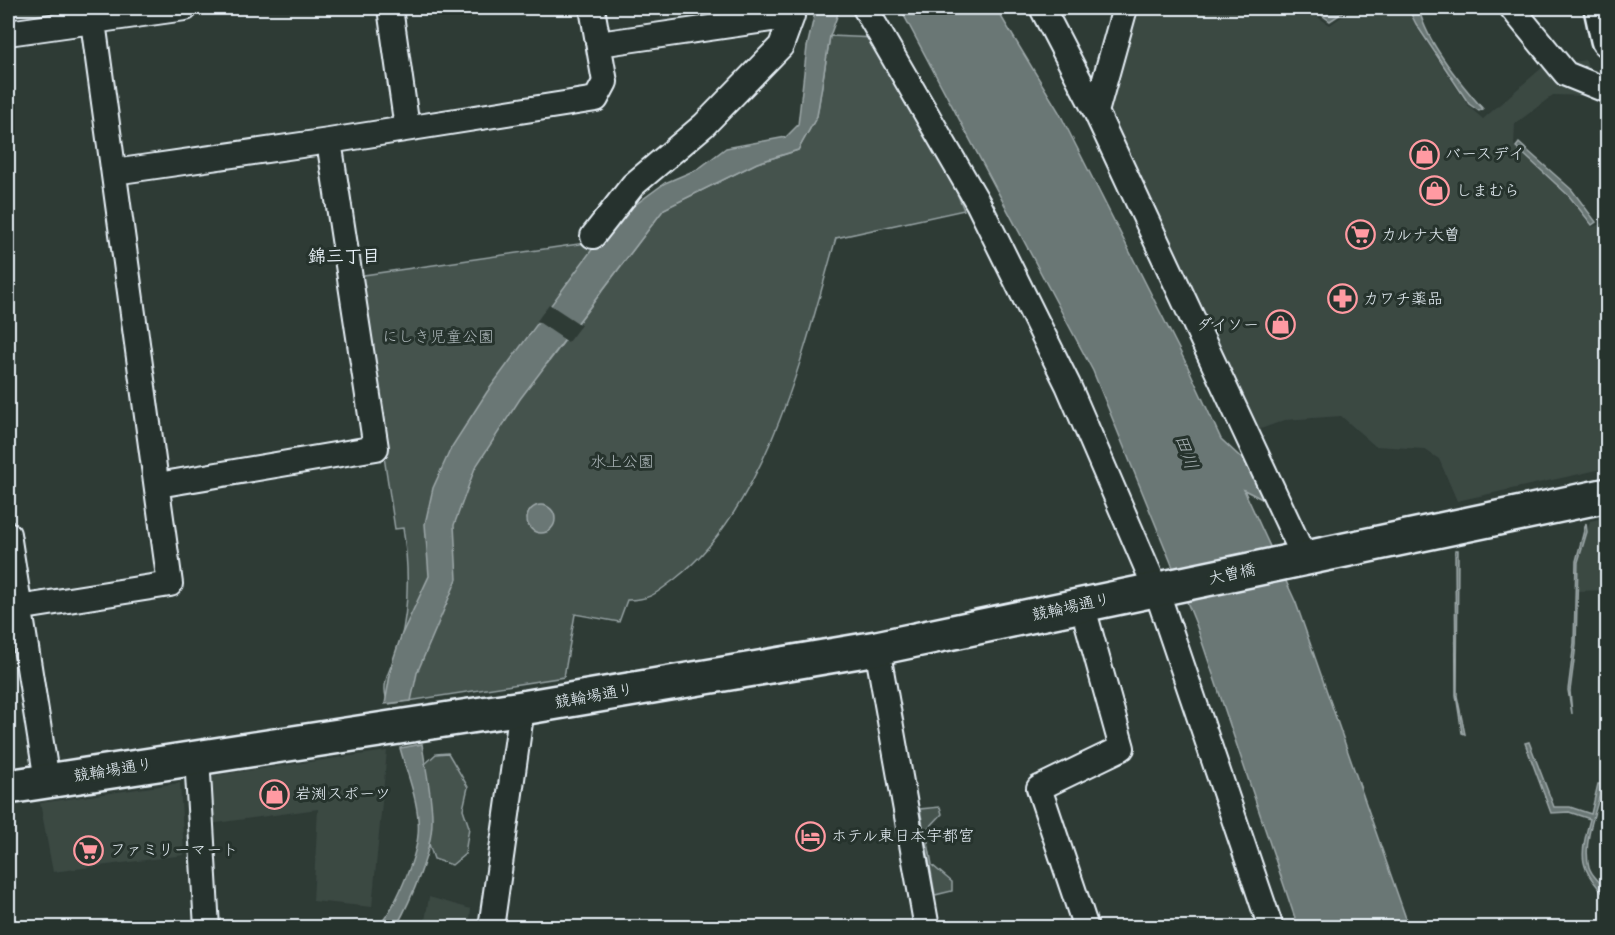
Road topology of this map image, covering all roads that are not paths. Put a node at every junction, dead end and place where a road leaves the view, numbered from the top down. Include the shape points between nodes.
1 (185, 8) edge
2 (390, 8) edge
3 (592, 8) edge
4 (865, 8) edge
5 (1042, 8) edge
6 (1125, 8) edge
7 (1512, 8) edge
8 (793, 12) edge
9 (93, 22) junction
10 (8, 33) edge
11 (599, 44) junction
12 (1608, 91) edge
13 (1096, 112) junction
14 (407, 128) junction
15 (329, 141) junction
16 (114, 172) junction
17 (593, 236) dead end
18 (158, 485) junction
19 (1608, 495) edge
20 (8, 534) edge
21 (1297, 560) junction
22 (1166, 587) junction
23 (1082, 604) junction
24 (18, 608) junction
25 (877, 648) junction
26 (522, 708) junction
27 (197, 757) junction
28 (47, 780) junction
29 (8, 787) edge
30 (207, 927) edge
31 (491, 927) edge
32 (927, 927) edge
33 (1086, 927) edge
34 (1271, 927) edge

1 - 9 street
2 - 14 street
3 - 11 street
4 - 22 street via 978,203
5 - 13 street
6 - 13 street
7 - 12 street via 1566,74
8 - 11 street
8 - 17 street via 781,46 704,125 633,185
9 - 10 street
9 - 16 street
11 - 14 street via 605,82 596,99
13 - 21 street
14 - 15 street
15 - 16 street
15 - 18 street via 375,448
16 - 18 street
18 - 24 street via 170,584
19 - 21 main road
20 - 24 street
21 - 22 main road, 大曽橋
22 - 23 main road, 競輪場通り
22 - 34 street
23 - 25 main road, 競輪場通り
23 - 33 street via 1122,748 1039,788
24 - 28 street
25 - 26 main road, 競輪場通り
25 - 32 street
26 - 27 main road, 競輪場通り
26 - 31 street
27 - 28 main road, 競輪場通り
27 - 30 street
28 - 29 main road, 競輪場通り

